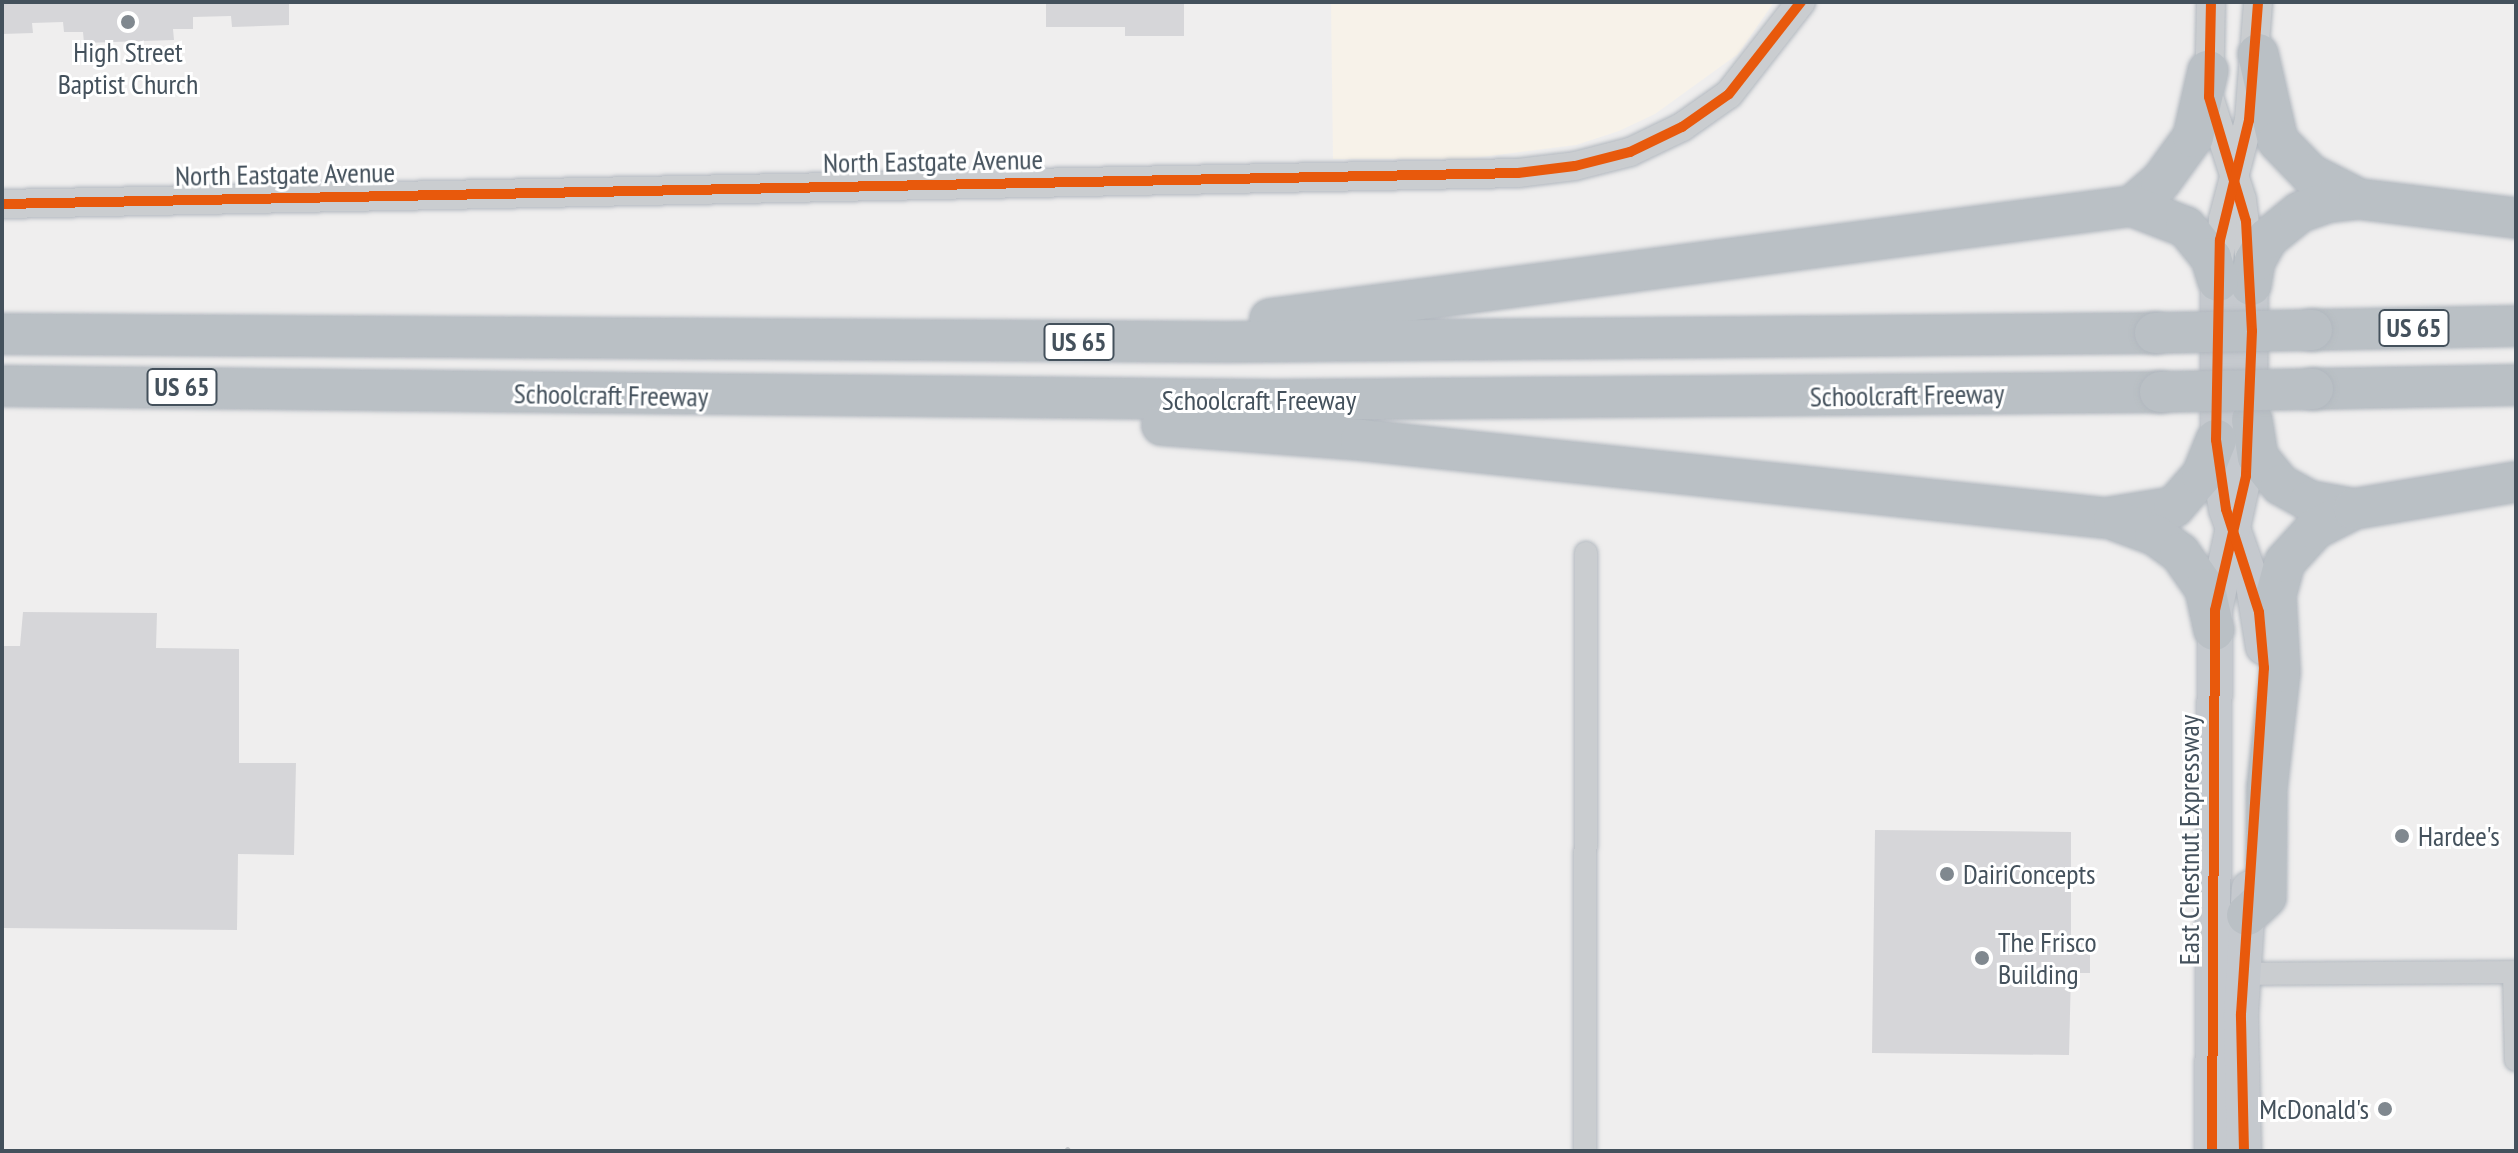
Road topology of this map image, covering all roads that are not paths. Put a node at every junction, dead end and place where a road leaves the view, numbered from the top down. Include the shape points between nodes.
1 (1801, 2) edge
2 (2211, 2) edge
3 (2258, 2) edge
4 (2273, 2) edge
5 (2258, 54) junction
6 (2208, 71) junction
7 (2235, 179) junction
8 (2359, 199) junction
9 (2, 204) edge
10 (2132, 206) junction
11 (2516, 218) edge
12 (2234, 283) junction
13 (2516, 326) edge
14 (2, 334) edge
15 (843, 341) junction
16 (2516, 385) edge
17 (2, 386) edge
18 (869, 399) junction
19 (2252, 420) junction
20 (2216, 440) junction
21 (2516, 482) edge
22 (2354, 509) junction
23 (2106, 518) junction
24 (2234, 532) junction
25 (1586, 553) dead end
26 (2214, 630) junction
27 (2247, 915) junction
28 (2515, 972) edge
29 (2228, 974) junction
30 (2227, 1015) junction
31 (2516, 1060) edge
32 (1585, 1151) edge
33 (2212, 1151) edge
34 (2244, 1151) edge

1 - 9 street, North Eastgate Avenue via 1729,94 1682,127 1630,152 1532,171
2 - 6 street
3 - 5 street, East Chestnut Expressway
4 - 5 street via 2273,25
5 - 7 street, East Chestnut Expressway
5 - 8 highway via 2278,141 2310,174
6 - 7 street via 2209,97
6 - 10 highway via 2205,105 2189,145 2161,181
7 - 12 street, East Chestnut Expressway via 2221,230
8 - 11 highway
8 - 12 highway via 2329,202 2288,219
10 - 12 highway via 2186,227
10 - 15 highway via 1321,314 1181,326
12 - 19 main road, East Chestnut Expressway
12 - 20 main road, East Chestnut Expressway
13 - 15 highway, Schoolcraft Freeway / US 65, bridge via 1537,342
14 - 15 highway, Schoolcraft Freeway / US 65
16 - 18 highway, Schoolcraft Freeway / US 65, bridge via 1541,400
17 - 18 highway, Schoolcraft Freeway / US 65
18 - 23 highway via 937,419 1308,435
19 - 22 highway via 2258,457 2281,485 2310,501
19 - 24 main road, East Chestnut Expressway
20 - 23 highway via 2202,475 2174,507
20 - 24 main road, East Chestnut Expressway
21 - 22 highway
22 - 27 highway via 2304,538 2285,562 2278,583 2280,672 2267,788 2266,897
23 - 26 highway via 2155,535 2180,553 2205,589
24 - 26 main road, East Chestnut Expressway via 2217,590
24 - 27 main road, East Chestnut Expressway via 2253,585 2264,668
25 - 32 street
26 - 29 main road, East Chestnut Expressway
27 - 29 main road, East Chestnut Expressway
28 - 29 street
28 - 31 street
29 - 30 main road, East Chestnut Expressway
30 - 33 main road, East Chestnut Expressway
30 - 34 main road, East Chestnut Expressway

